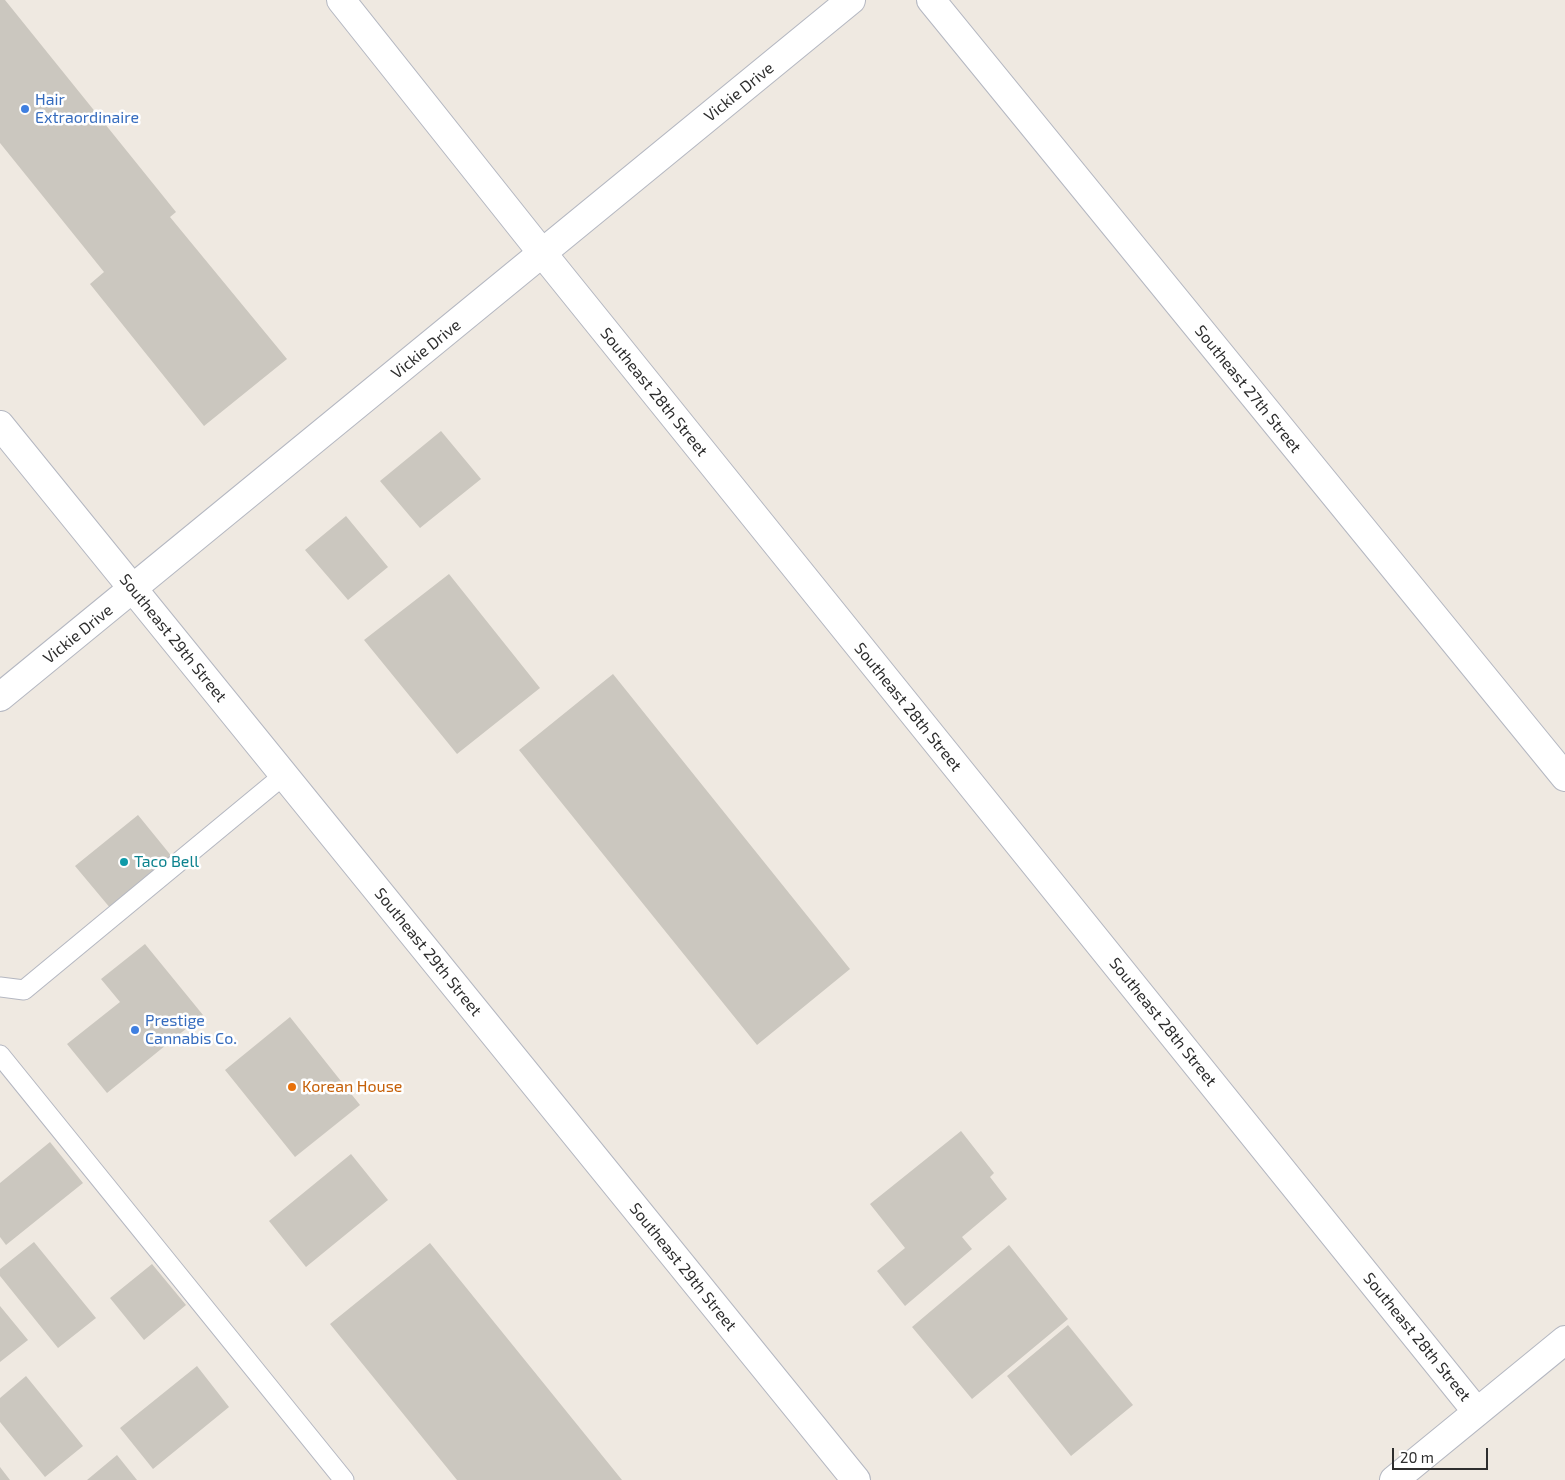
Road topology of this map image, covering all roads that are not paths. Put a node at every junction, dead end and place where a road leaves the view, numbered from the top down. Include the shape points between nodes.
1 (341, 0) edge
2 (851, 0) edge
3 (931, 0) edge
4 (542, 254) junction
5 (0, 425) edge
6 (133, 589) junction
7 (0, 697) edge
8 (284, 776) junction
9 (1565, 777) edge
10 (0, 987) edge
11 (0, 1054) edge
12 (1565, 1340) edge
13 (1478, 1412) junction
14 (344, 1480) edge
15 (856, 1480) edge
16 (1394, 1480) edge

1 - 4 street, Southeast 28th Street
2 - 4 street, Vickie Drive
3 - 9 street, Southeast 27th Street
4 - 6 street, Vickie Drive
4 - 13 street, Southeast 28th Street
5 - 6 street, Southeast 29th Street
6 - 7 street, Vickie Drive
6 - 8 street, Southeast 29th Street
8 - 10 lane via 24,990
8 - 15 street, Southeast 29th Street
11 - 14 lane
12 - 13 street
13 - 16 street

